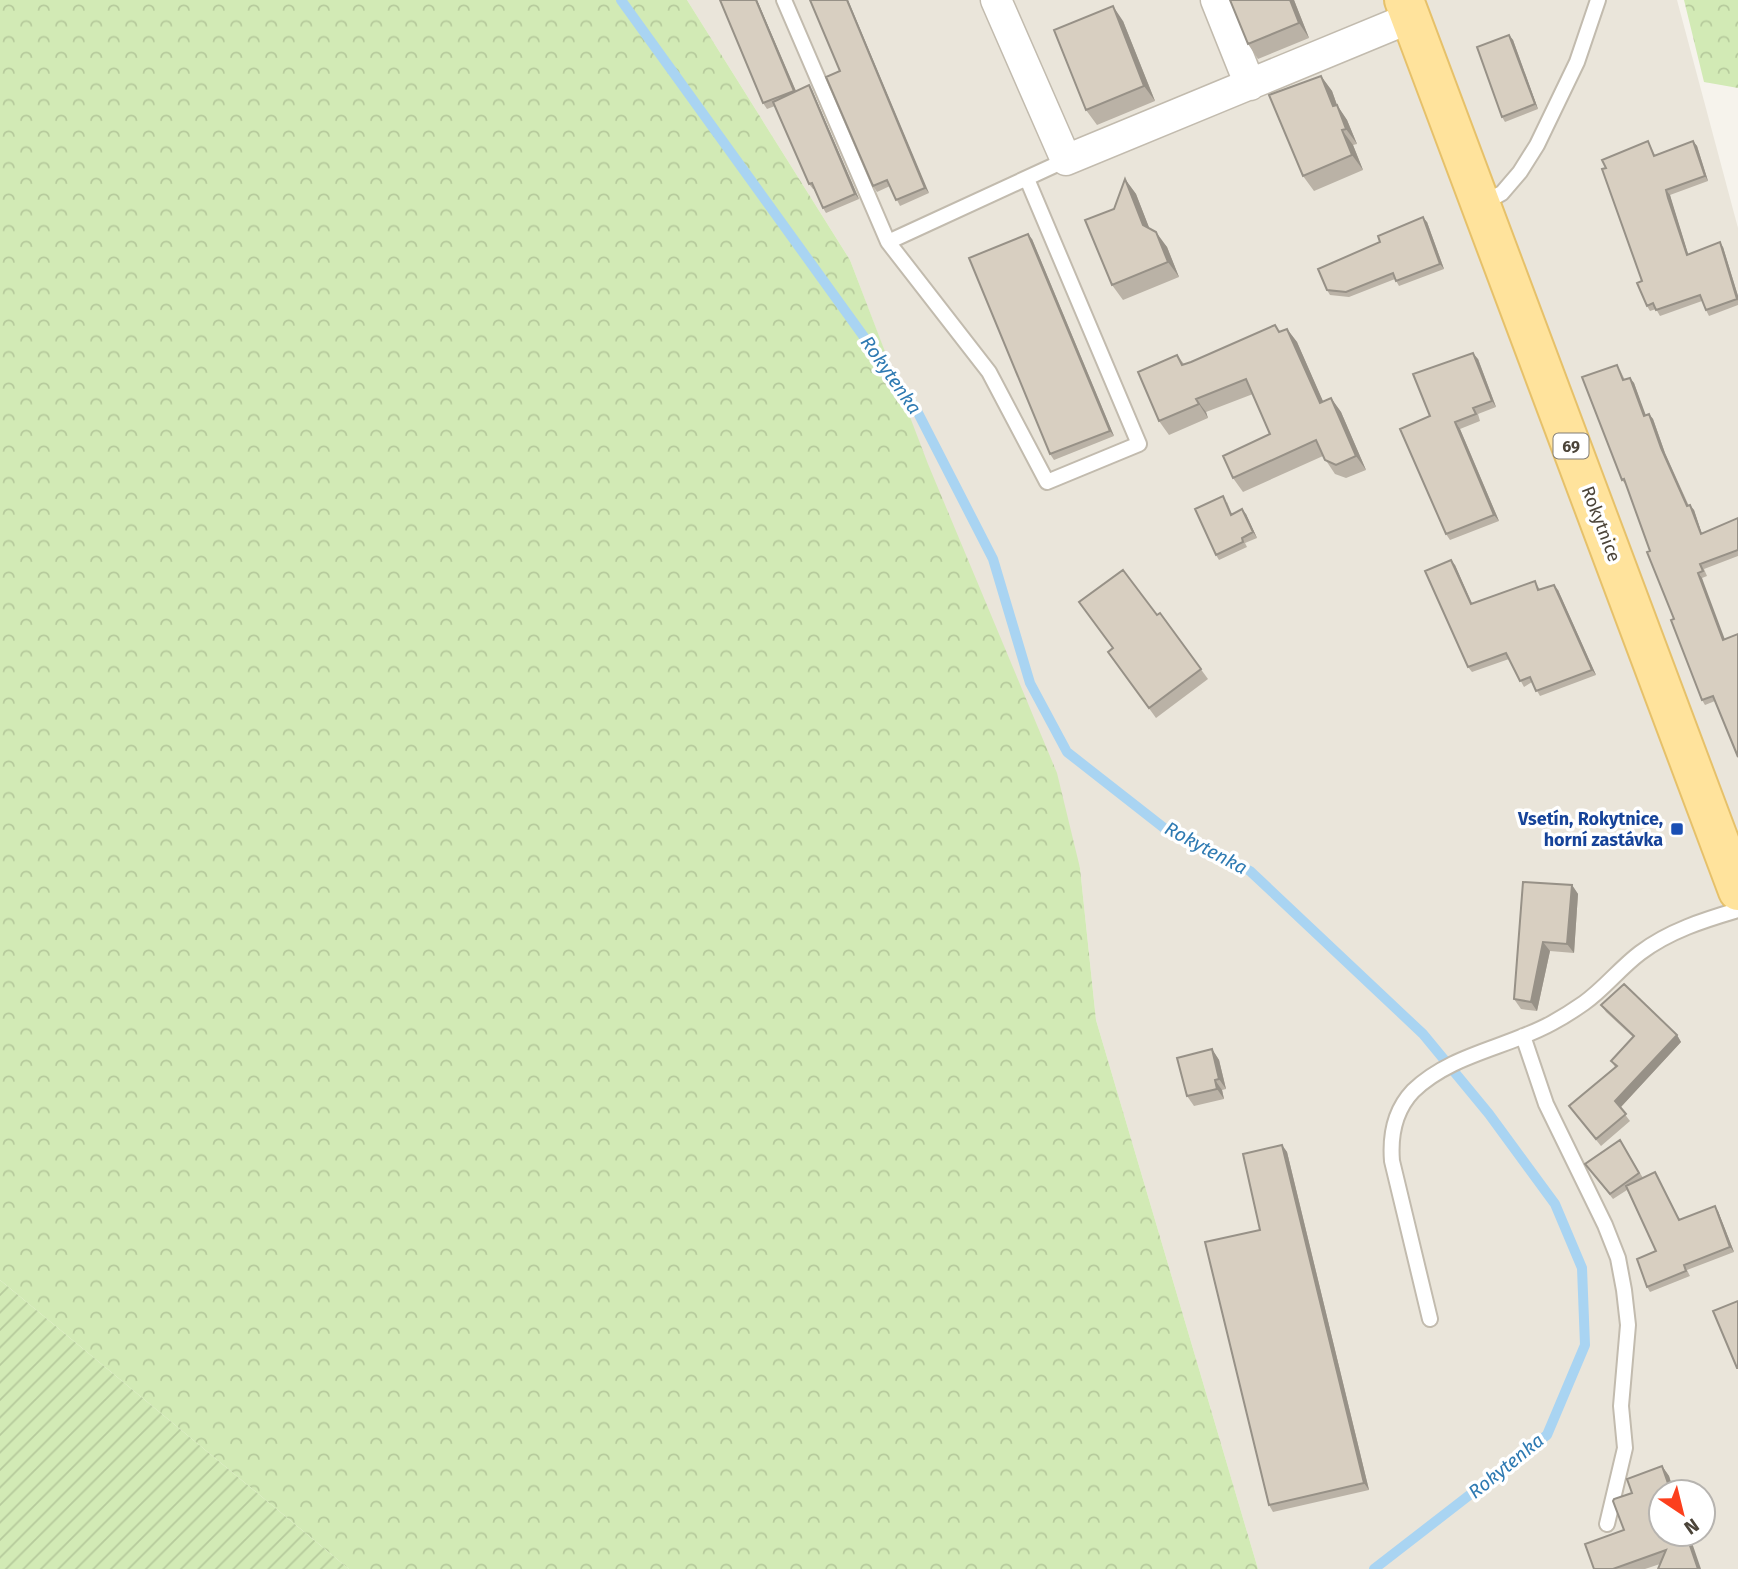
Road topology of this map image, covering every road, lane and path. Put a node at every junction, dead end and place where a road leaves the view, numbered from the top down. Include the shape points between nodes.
1 (784, 0) edge
2 (996, 0) edge
3 (1216, 0) edge
4 (1598, 0) edge
5 (1407, 9) edge
6 (1250, 85) junction
7 (1066, 160) junction
8 (1027, 178) junction
9 (1481, 205) junction
10 (888, 242) junction
11 (1738, 891) edge
12 (1738, 910) edge
13 (1523, 1036) junction
14 (1430, 1319) dead end
15 (1607, 1524) dead end

1 - 10 lane
2 - 7 street
3 - 6 street
4 - 9 lane via 1577,62 1537,145 1503,193
5 - 6 street
5 - 9 main road, Rokytnice / 69
6 - 7 street
7 - 8 lane
8 - 10 lane
8 - 10 lane via 1139,444 1046,482 989,372
9 - 11 main road, Rokytnice / 69
12 - 13 lane via 1665,937 1640,953 1585,1003
13 - 14 lane via 1429,1078 1411,1093 1398,1114 1391,1137 1392,1161
13 - 15 lane via 1546,1104 1605,1225 1624,1290 1628,1325 1621,1406 1625,1448

